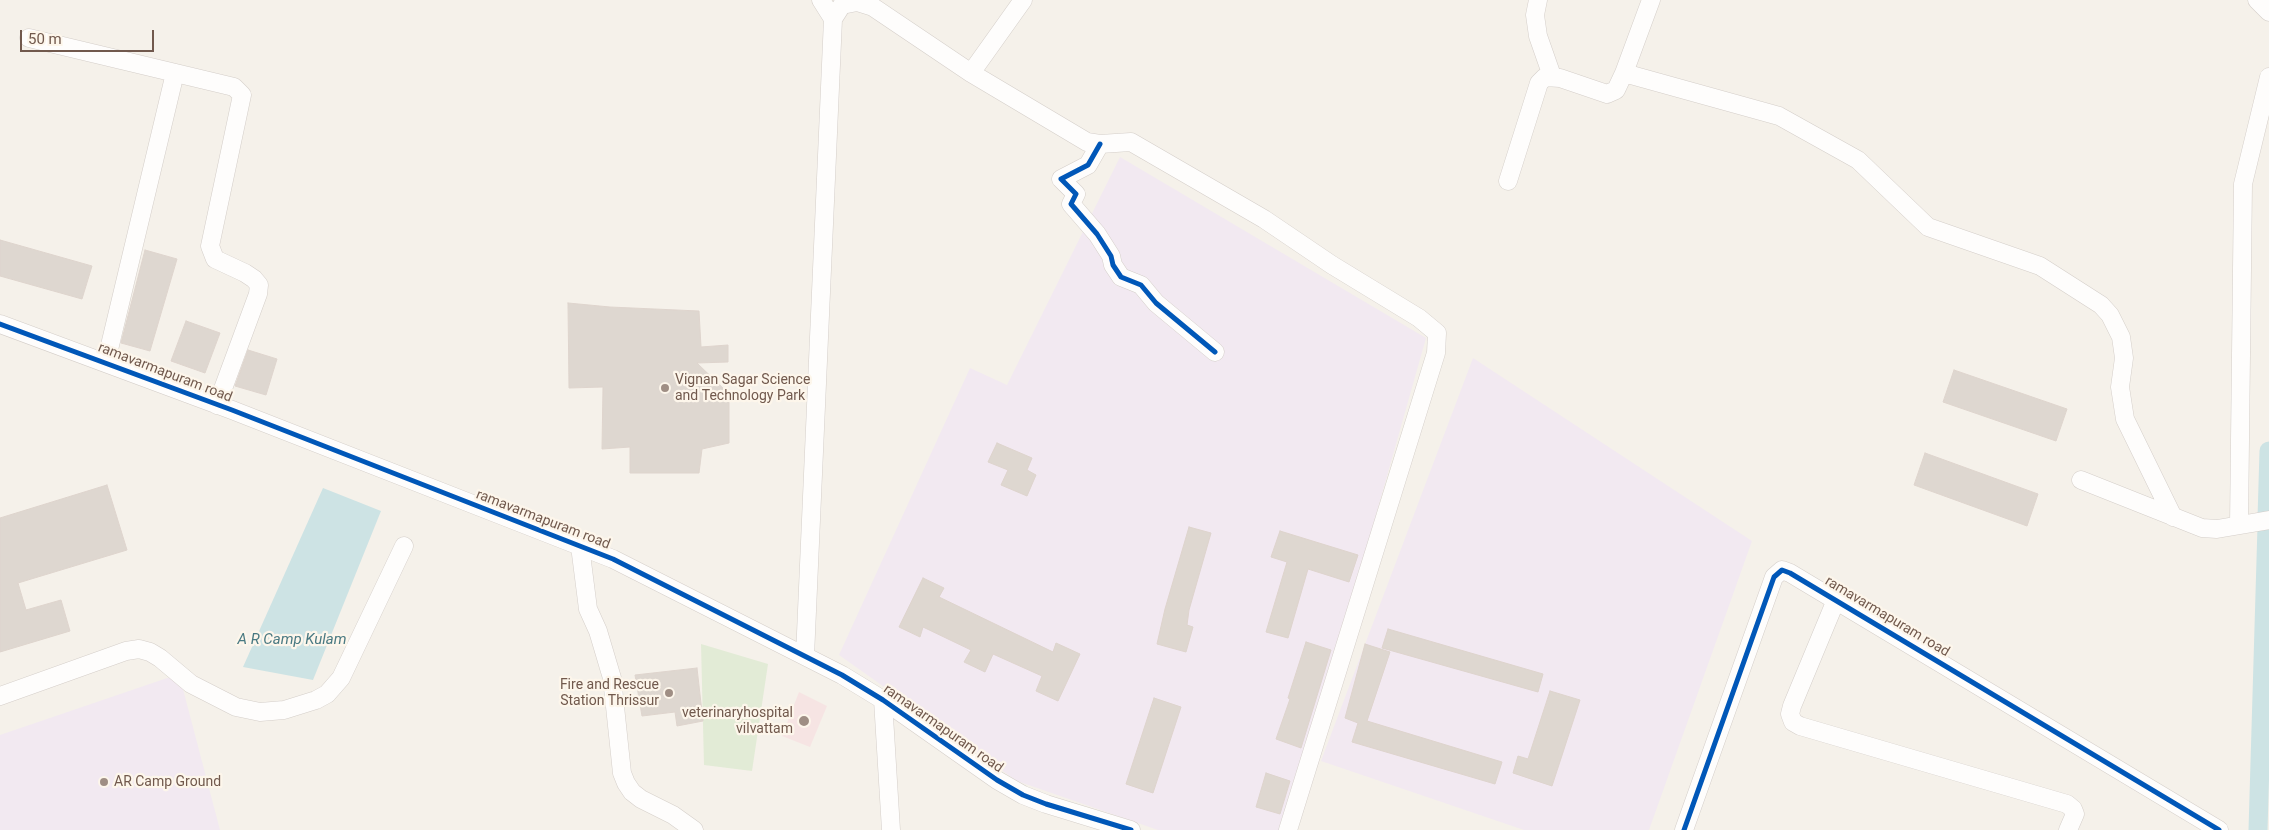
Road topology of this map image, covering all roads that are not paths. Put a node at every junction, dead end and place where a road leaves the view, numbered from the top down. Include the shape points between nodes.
1 (821, 0) edge
2 (1023, 0) edge
3 (1538, 0) edge
4 (1651, 0) edge
5 (2257, 0) edge
6 (2269, 12) edge
7 (833, 19) junction
8 (29, 38) dead end
9 (175, 73) junction
10 (971, 73) junction
11 (1624, 73) junction
12 (1552, 76) junction
13 (2269, 77) edge
14 (1100, 144) junction
15 (1508, 182) dead end
16 (0, 324) edge
17 (1215, 352) dead end
18 (106, 362) junction
19 (217, 405) junction
20 (2081, 480) dead end
21 (2173, 517) junction
22 (2269, 520) edge
23 (2239, 525) junction
24 (404, 546) dead end
25 (580, 546) junction
26 (1836, 600) junction
27 (805, 656) junction
28 (0, 696) edge
29 (883, 700) junction
30 (694, 830) edge
31 (891, 830) edge
32 (1131, 830) edge
33 (1288, 830) edge
34 (1684, 830) edge
35 (2068, 830) edge
36 (2219, 830) edge

1 - 7 street
2 - 10 street
3 - 12 street via 1535,15 1538,36
4 - 11 street
5 - 6 street
7 - 10 street via 842,5 857,2 873,7
7 - 27 street
8 - 9 street
9 - 18 street
9 - 19 street via 234,87 242,95 210,246 214,260 245,272 259,285
10 - 14 street via 1088,142
11 - 12 street via 1616,90 1607,94
11 - 21 street via 1778,116 1858,160 1928,227 2040,266 2101,305 2121,337 2124,358 2120,387 2126,419
12 - 15 street via 1545,77 1540,83
13 - 23 street via 2243,194
14 - 17 street via 1088,165 1061,179 1076,194 1071,204 1097,234 1121,277 1142,285 1156,302
14 - 33 street via 1131,142 1264,219 1419,318 1437,333 1433,363
16 - 18 street, ramavarmapuram road
18 - 19 street, ramavarmapuram road
19 - 25 street, ramavarmapuram road
20 - 21 street
21 - 23 street via 2202,528
22 - 23 street
24 - 28 street via 341,678 327,694 316,700 284,710 260,712 236,707 191,684 150,652 139,650 126,651
25 - 27 street, ramavarmapuram road
25 - 30 street via 588,609 612,678 622,773 626,784 641,799
26 - 34 street, ramavarmapuram road via 1790,573 1782,570 1776,574
26 - 35 street via 1792,706 1793,722 2067,804 2075,814
26 - 36 street, ramavarmapuram road
27 - 29 street, ramavarmapuram road
29 - 31 street
29 - 32 street, ramavarmapuram road via 997,780 1023,794

